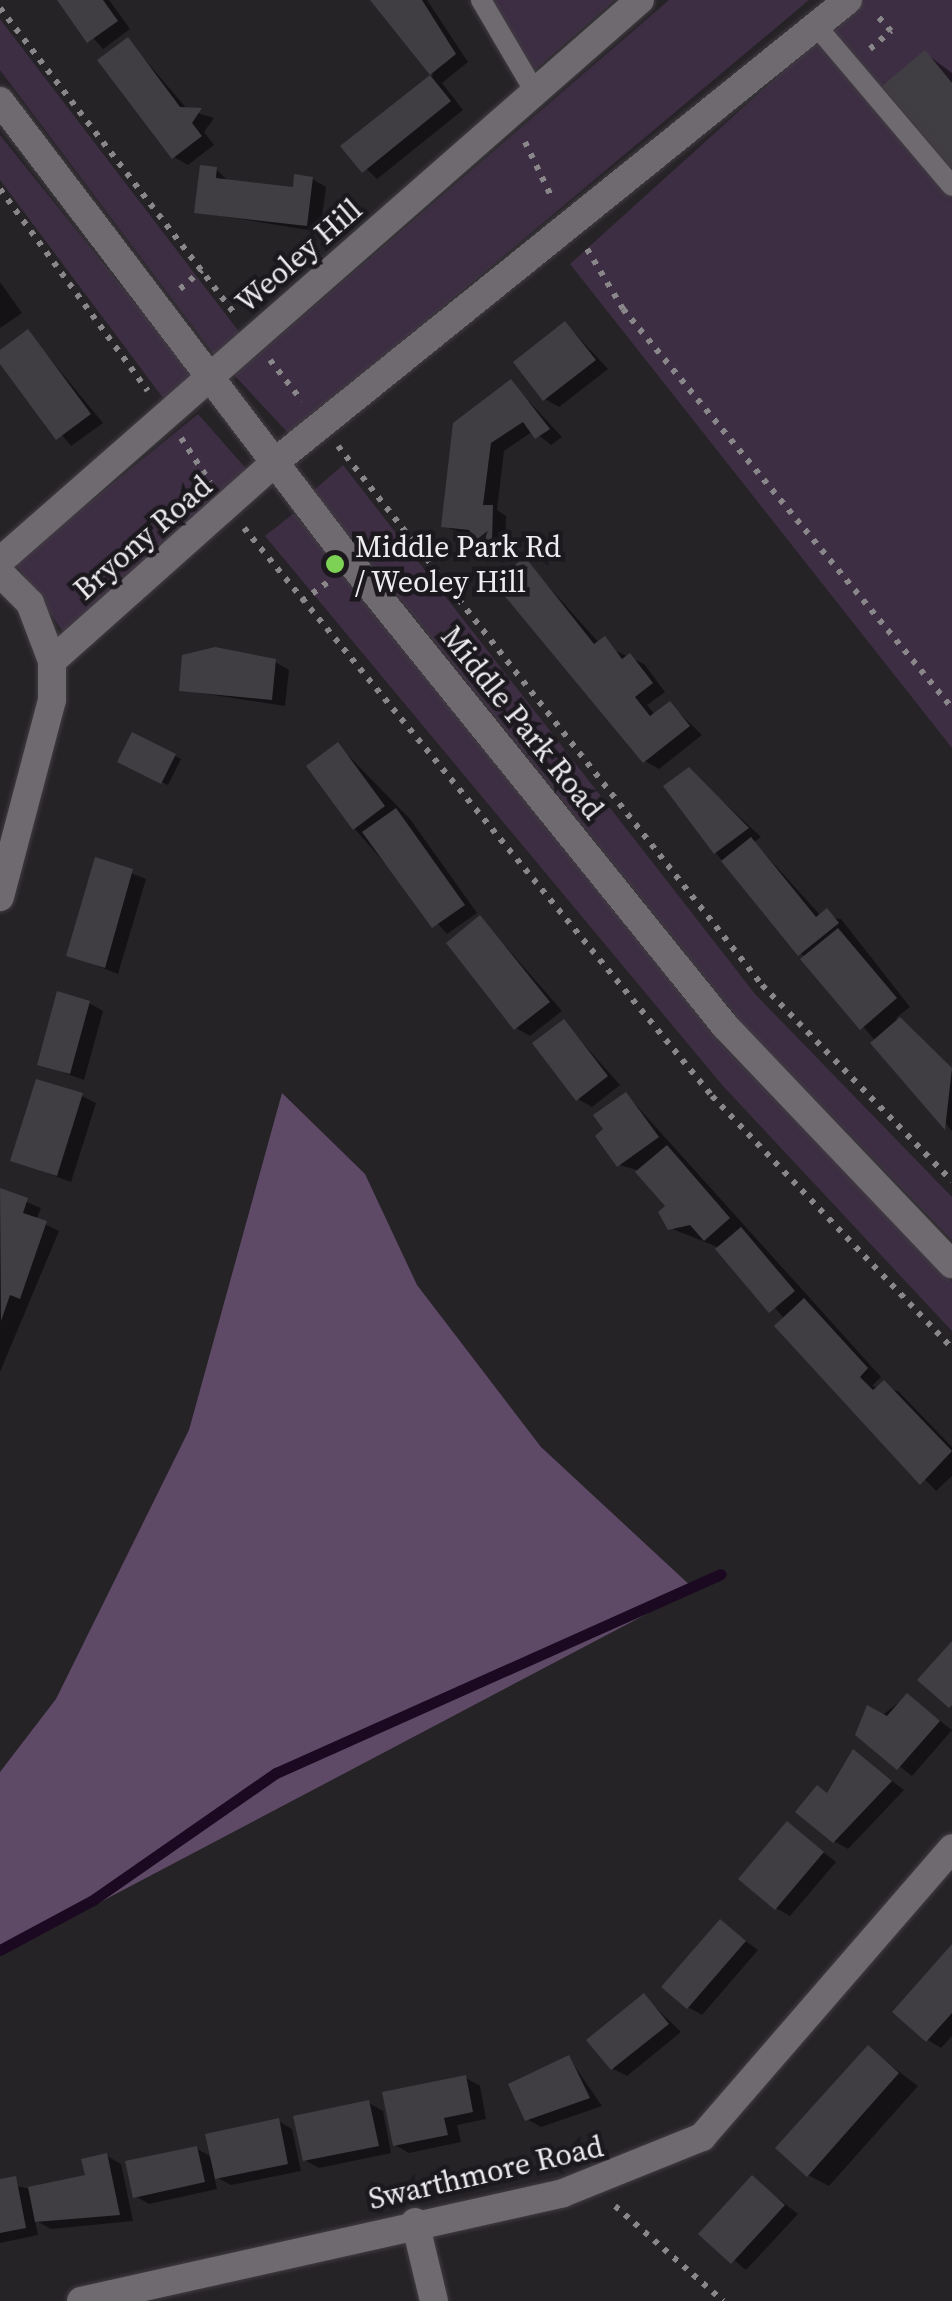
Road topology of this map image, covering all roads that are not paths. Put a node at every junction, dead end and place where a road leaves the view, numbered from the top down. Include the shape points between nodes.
1 (481, 0) edge
2 (640, 0) edge
3 (848, 0) edge
4 (818, 28) junction
5 (535, 92) junction
6 (0, 101) edge
7 (952, 186) edge
8 (209, 377) junction
9 (275, 462) junction
10 (0, 561) edge
11 (0, 573) edge
12 (52, 661) junction
13 (0, 897) edge
14 (952, 1264) edge
15 (952, 1848) edge
16 (415, 2222) junction
17 (81, 2301) edge
18 (434, 2301) edge

1 - 5 lane
2 - 5 street, Weoley Hill
3 - 4 street
4 - 7 lane
4 - 9 street via 566,227 325,430
5 - 8 street, Weoley Hill
6 - 8 street, Middle Park Road
8 - 9 street, Middle Park Road
8 - 10 street, Weoley Hill
9 - 12 street, Bryony Road
9 - 14 street, Middle Park Road via 724,1026
11 - 12 street, Bryony Road via 30,603
12 - 13 street, Bryony Road via 40,752
15 - 16 street, Swarthmore Road via 702,2138 591,2185
16 - 17 street, Swarthmore Road
16 - 18 street

